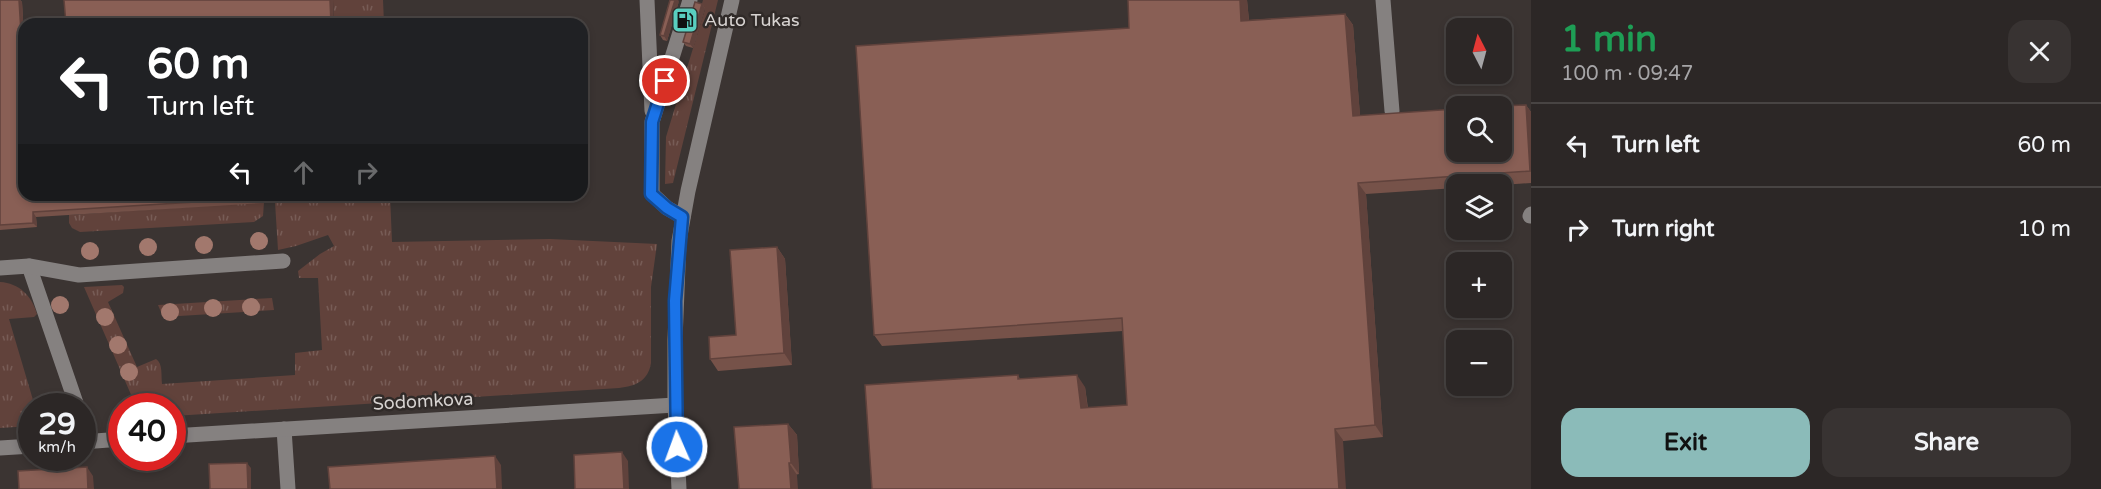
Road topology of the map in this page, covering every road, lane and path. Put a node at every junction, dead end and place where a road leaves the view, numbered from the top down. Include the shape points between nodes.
1 (647, 0) edge
2 (690, 0) edge
3 (732, 0) edge
4 (1383, 0) edge
5 (1392, 111) edge
6 (652, 122) junction
7 (682, 217) junction
8 (283, 261) dead end
9 (29, 266) junction
10 (0, 268) edge
11 (73, 393) edge
12 (675, 405) junction
13 (284, 429) junction
14 (186, 435) edge
15 (18, 447) edge
16 (0, 448) edge
17 (288, 489) edge
18 (679, 489) edge

1 - 6 street
2 - 6 street
3 - 7 street
4 - 5 street
6 - 7 street via 651,194
7 - 12 street via 675,301
8 - 9 street via 79,275
9 - 10 street
9 - 11 street
12 - 13 street, Sodomkova
12 - 18 street
13 - 14 street, Sodomkova
13 - 17 street
15 - 16 street

